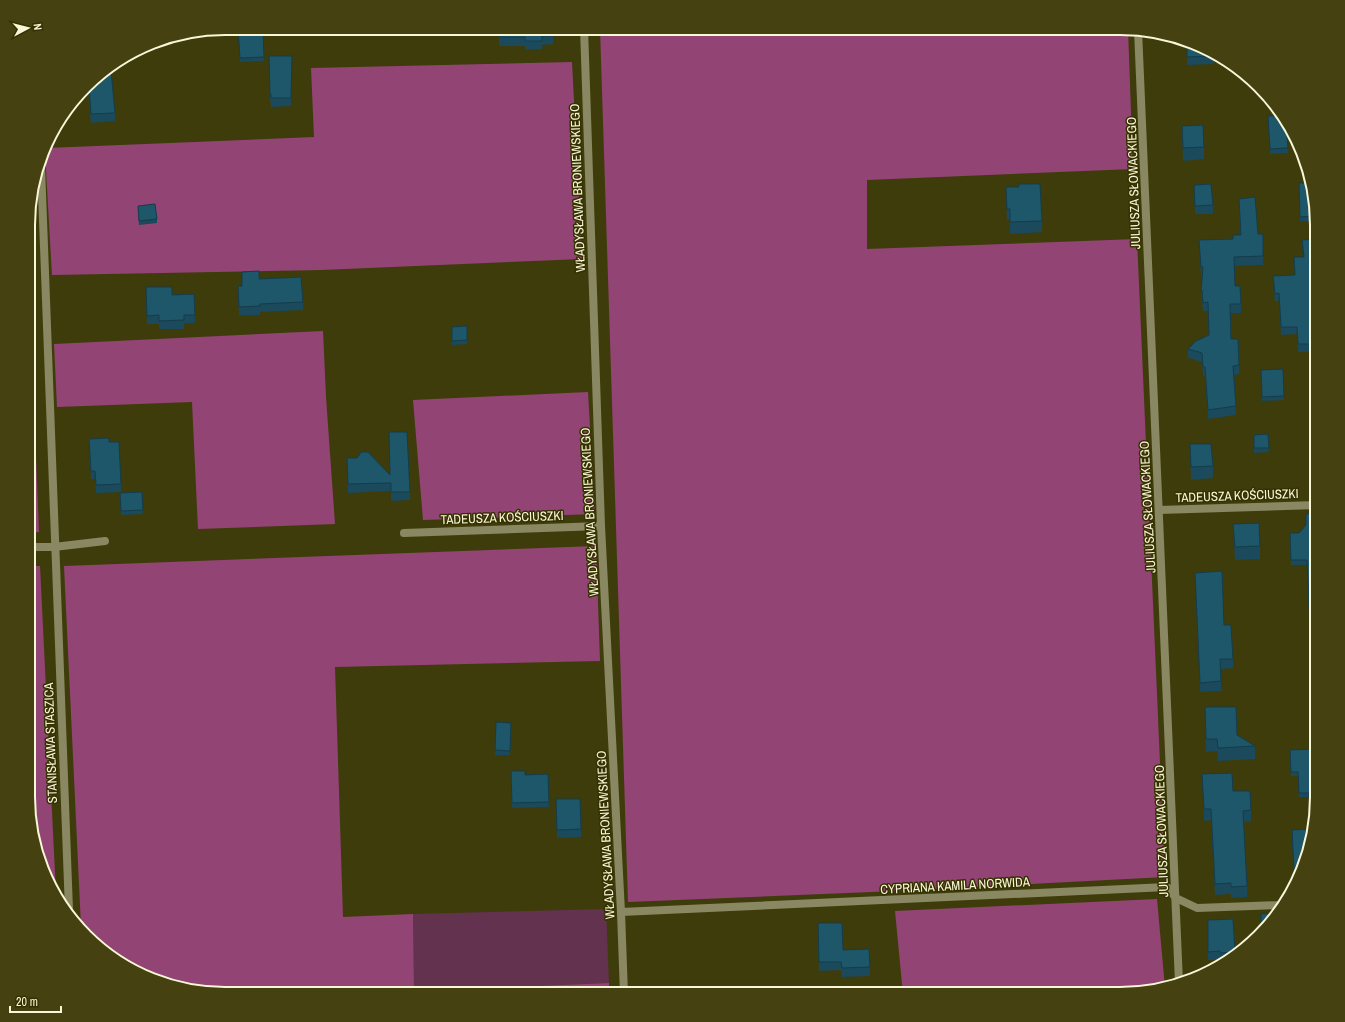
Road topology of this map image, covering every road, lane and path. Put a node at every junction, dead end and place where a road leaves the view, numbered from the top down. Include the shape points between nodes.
1 (584, 35) edge
2 (1138, 36) edge
3 (41, 175) edge
4 (1310, 505) edge
5 (1159, 510) junction
6 (601, 526) junction
7 (404, 533) dead end
8 (105, 541) dead end
9 (54, 546) junction
10 (35, 547) edge
11 (1176, 898) junction
12 (69, 905) edge
13 (1276, 905) edge
14 (621, 912) junction
15 (1179, 978) edge
16 (624, 987) edge

1 - 6 street, WŁADYSŁAWA BRONIEWSKIEGO
2 - 5 street, JULIUSZA SŁOWACKIEGO
3 - 9 street, STANISŁAWA STASZICA
4 - 5 street, TADEUSZA KOŚCIUSZKI
5 - 11 street, JULIUSZA SŁOWACKIEGO
6 - 7 street, TADEUSZA KOŚCIUSZKI
6 - 14 street, WŁADYSŁAWA BRONIEWSKIEGO
8 - 9 street
9 - 10 street
9 - 12 street, STANISŁAWA STASZICA
11 - 13 street, CYPRIANA KAMILA NORWIDA via 1197,908
11 - 14 street, CYPRIANA KAMILA NORWIDA via 1167,887
11 - 15 street, JULIUSZA SŁOWACKIEGO
14 - 16 street, WŁADYSŁAWA BRONIEWSKIEGO

